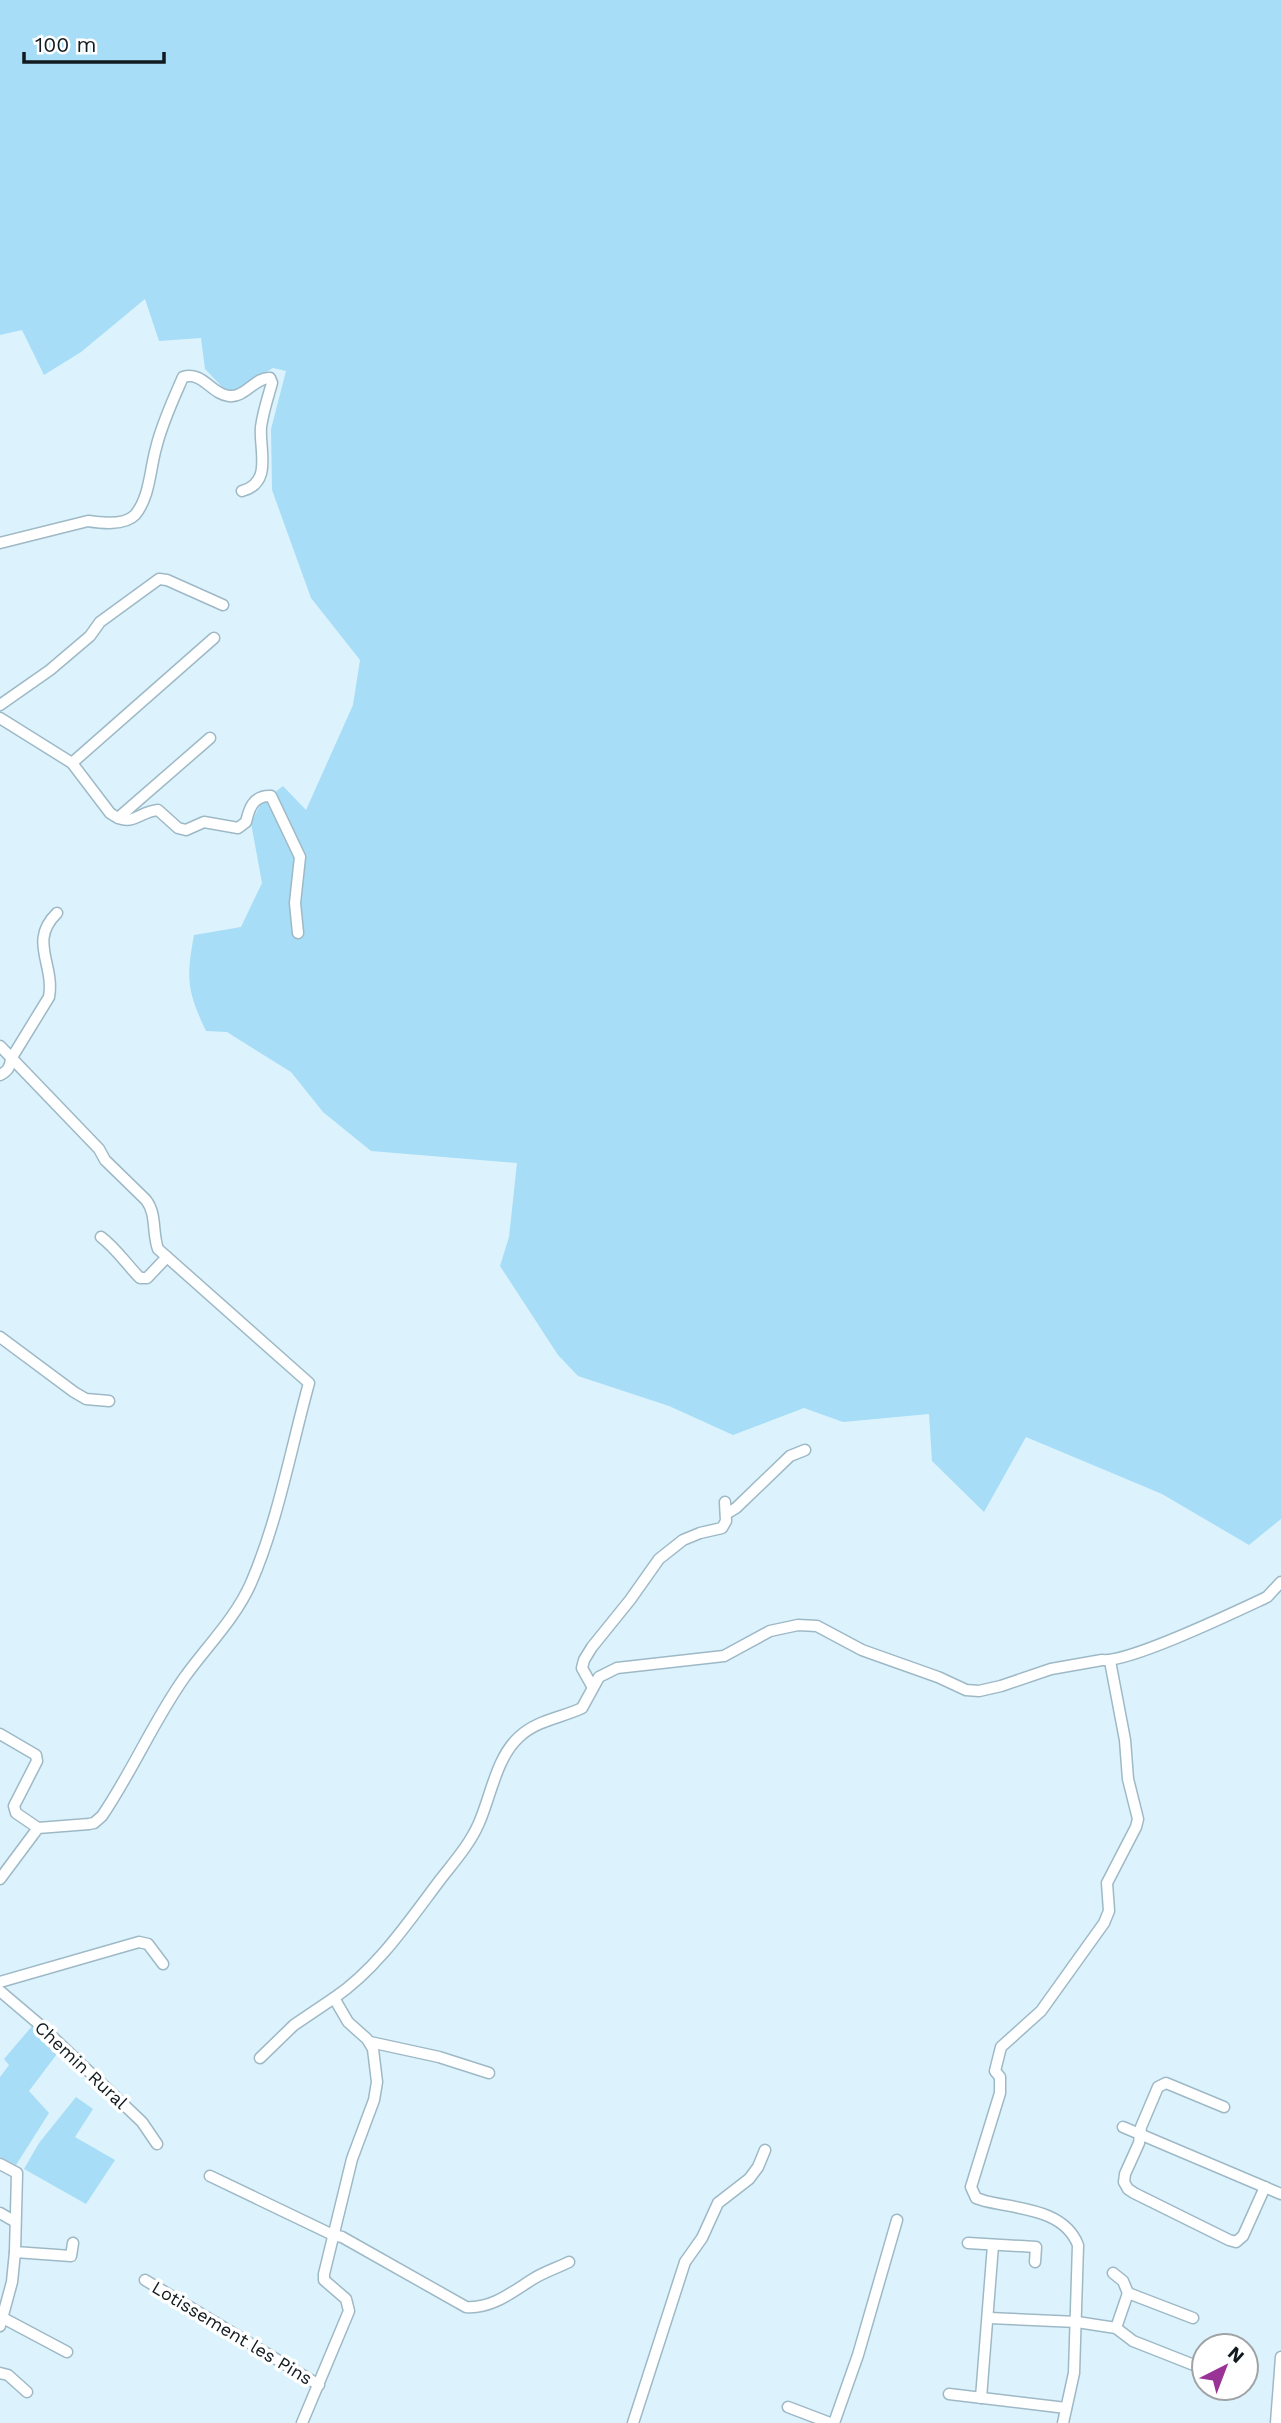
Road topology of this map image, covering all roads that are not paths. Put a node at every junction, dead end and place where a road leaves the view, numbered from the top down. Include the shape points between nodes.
1 (242, 491) dead end
2 (0, 543) edge
3 (223, 606) dead end
4 (214, 638) dead end
5 (0, 705) edge
6 (0, 718) edge
7 (210, 738) dead end
8 (72, 763) junction
9 (118, 818) junction
10 (57, 913) dead end
11 (298, 933) dead end
12 (0, 1046) edge
13 (11, 1059) junction
14 (0, 1074) edge
15 (101, 1237) dead end
16 (167, 1257) junction
17 (0, 1338) edge
18 (109, 1401) dead end
19 (805, 1450) dead end
20 (1281, 1582) edge
21 (1110, 1661) junction
22 (592, 1686) junction
23 (0, 1734) edge
24 (38, 1828) junction
25 (0, 1879) edge
26 (163, 1964) dead end
27 (0, 1982) edge
28 (0, 1991) edge
29 (334, 1998) junction
30 (370, 2042) junction
31 (260, 2058) dead end
32 (489, 2073) dead end
33 (1224, 2107) dead end
34 (1123, 2127) dead end
35 (1140, 2135) junction
36 (157, 2144) dead end
37 (765, 2150) dead end
38 (0, 2164) edge
39 (210, 2176) dead end
40 (1265, 2187) junction
41 (1281, 2194) edge
42 (0, 2213) edge
43 (897, 2220) dead end
44 (14, 2221) junction
45 (333, 2235) junction
46 (73, 2243) dead end
47 (968, 2243) dead end
48 (993, 2245) junction
49 (15, 2252) junction
50 (569, 2262) dead end
51 (1035, 2262) dead end
52 (1113, 2273) dead end
53 (145, 2280) dead end
54 (1128, 2292) junction
55 (989, 2318) junction
56 (1193, 2318) dead end
57 (1, 2322) edge
58 (1077, 2322) junction
59 (1116, 2328) junction
60 (68, 2353) dead end
61 (1281, 2357) edge
62 (1190, 2363) edge
63 (0, 2373) edge
64 (319, 2385) junction
65 (27, 2392) dead end
66 (949, 2395) dead end
67 (981, 2398) junction
68 (788, 2407) dead end
69 (1066, 2408) junction
70 (302, 2423) edge
71 (633, 2423) edge
72 (832, 2423) edge
73 (1063, 2423) edge
74 (1276, 2423) edge

1 - 2 street via 251,489 262,467 261,430 270,378 264,377 231,397 191,374 183,377 165,417 135,515 127,521 88,521
3 - 5 street via 159,579 100,622 50,670
4 - 8 street
6 - 8 street
7 - 9 street
8 - 9 street
9 - 11 street via 129,821 158,810 186,830 204,822 238,828 256,800 271,796 300,857 295,903
10 - 13 street via 48,922 43,941 49,997
12 - 13 street
13 - 14 street
13 - 16 street via 146,1200 158,1249
15 - 16 street via 140,1278 147,1278
16 - 24 street via 309,1383 272,1520 238,1607 184,1678 102,1816 89,1824
17 - 18 street via 86,1399
19 - 22 street via 790,1457 736,1508 725,1508 722,1528 683,1541 659,1559 583,1660 583,1674
20 - 21 street via 1267,1597 1247,1607
21 - 22 street via 1051,1669 990,1689 966,1690 862,1650 817,1626 798,1625 770,1631 724,1656 617,1668
21 - 58 street via 1136,1827 1107,1883 1104,1923 1041,2011 1001,2047 995,2071 1000,2077 1000,2093 971,2188 976,2197 1054,2217 1072,2231 1078,2245
22 - 29 street via 582,1708 537,1725 512,1744 471,1839 378,1956
23 - 24 street via 36,1755 14,1806 16,1813
24 - 25 street
26 - 27 street via 148,1944 139,1942
28 - 36 street, Chemin Rural via 142,2122
29 - 30 street via 348,2022
29 - 31 street via 294,2025
30 - 32 street
30 - 45 street via 377,2082 374,2100 352,2159
33 - 35 street via 1166,2083 1158,2087
34 - 35 street
35 - 40 street
35 - 40 street via 1125,2174 1128,2189 1228,2240 1236,2242 1243,2236
37 - 71 street via 749,2179 718,2203 685,2262
38 - 44 street via 17,2174
39 - 45 street
40 - 41 street
42 - 44 street
43 - 72 street via 859,2355
44 - 49 street
45 - 50 street via 466,2307 491,2304
45 - 64 street via 324,2280 346,2299 349,2311
46 - 49 street via 71,2256
47 - 48 street
48 - 51 street via 1037,2248
48 - 55 street
49 - 57 street
52 - 54 street via 1124,2281
53 - 64 street, Lotissement les Pins
54 - 56 street
54 - 59 street
55 - 58 street
55 - 67 street
57 - 60 street
58 - 59 street
58 - 69 street
59 - 62 street via 1133,2341
61 - 74 street
63 - 65 street
64 - 70 street
66 - 67 street
67 - 69 street
68 - 72 street
69 - 73 street

